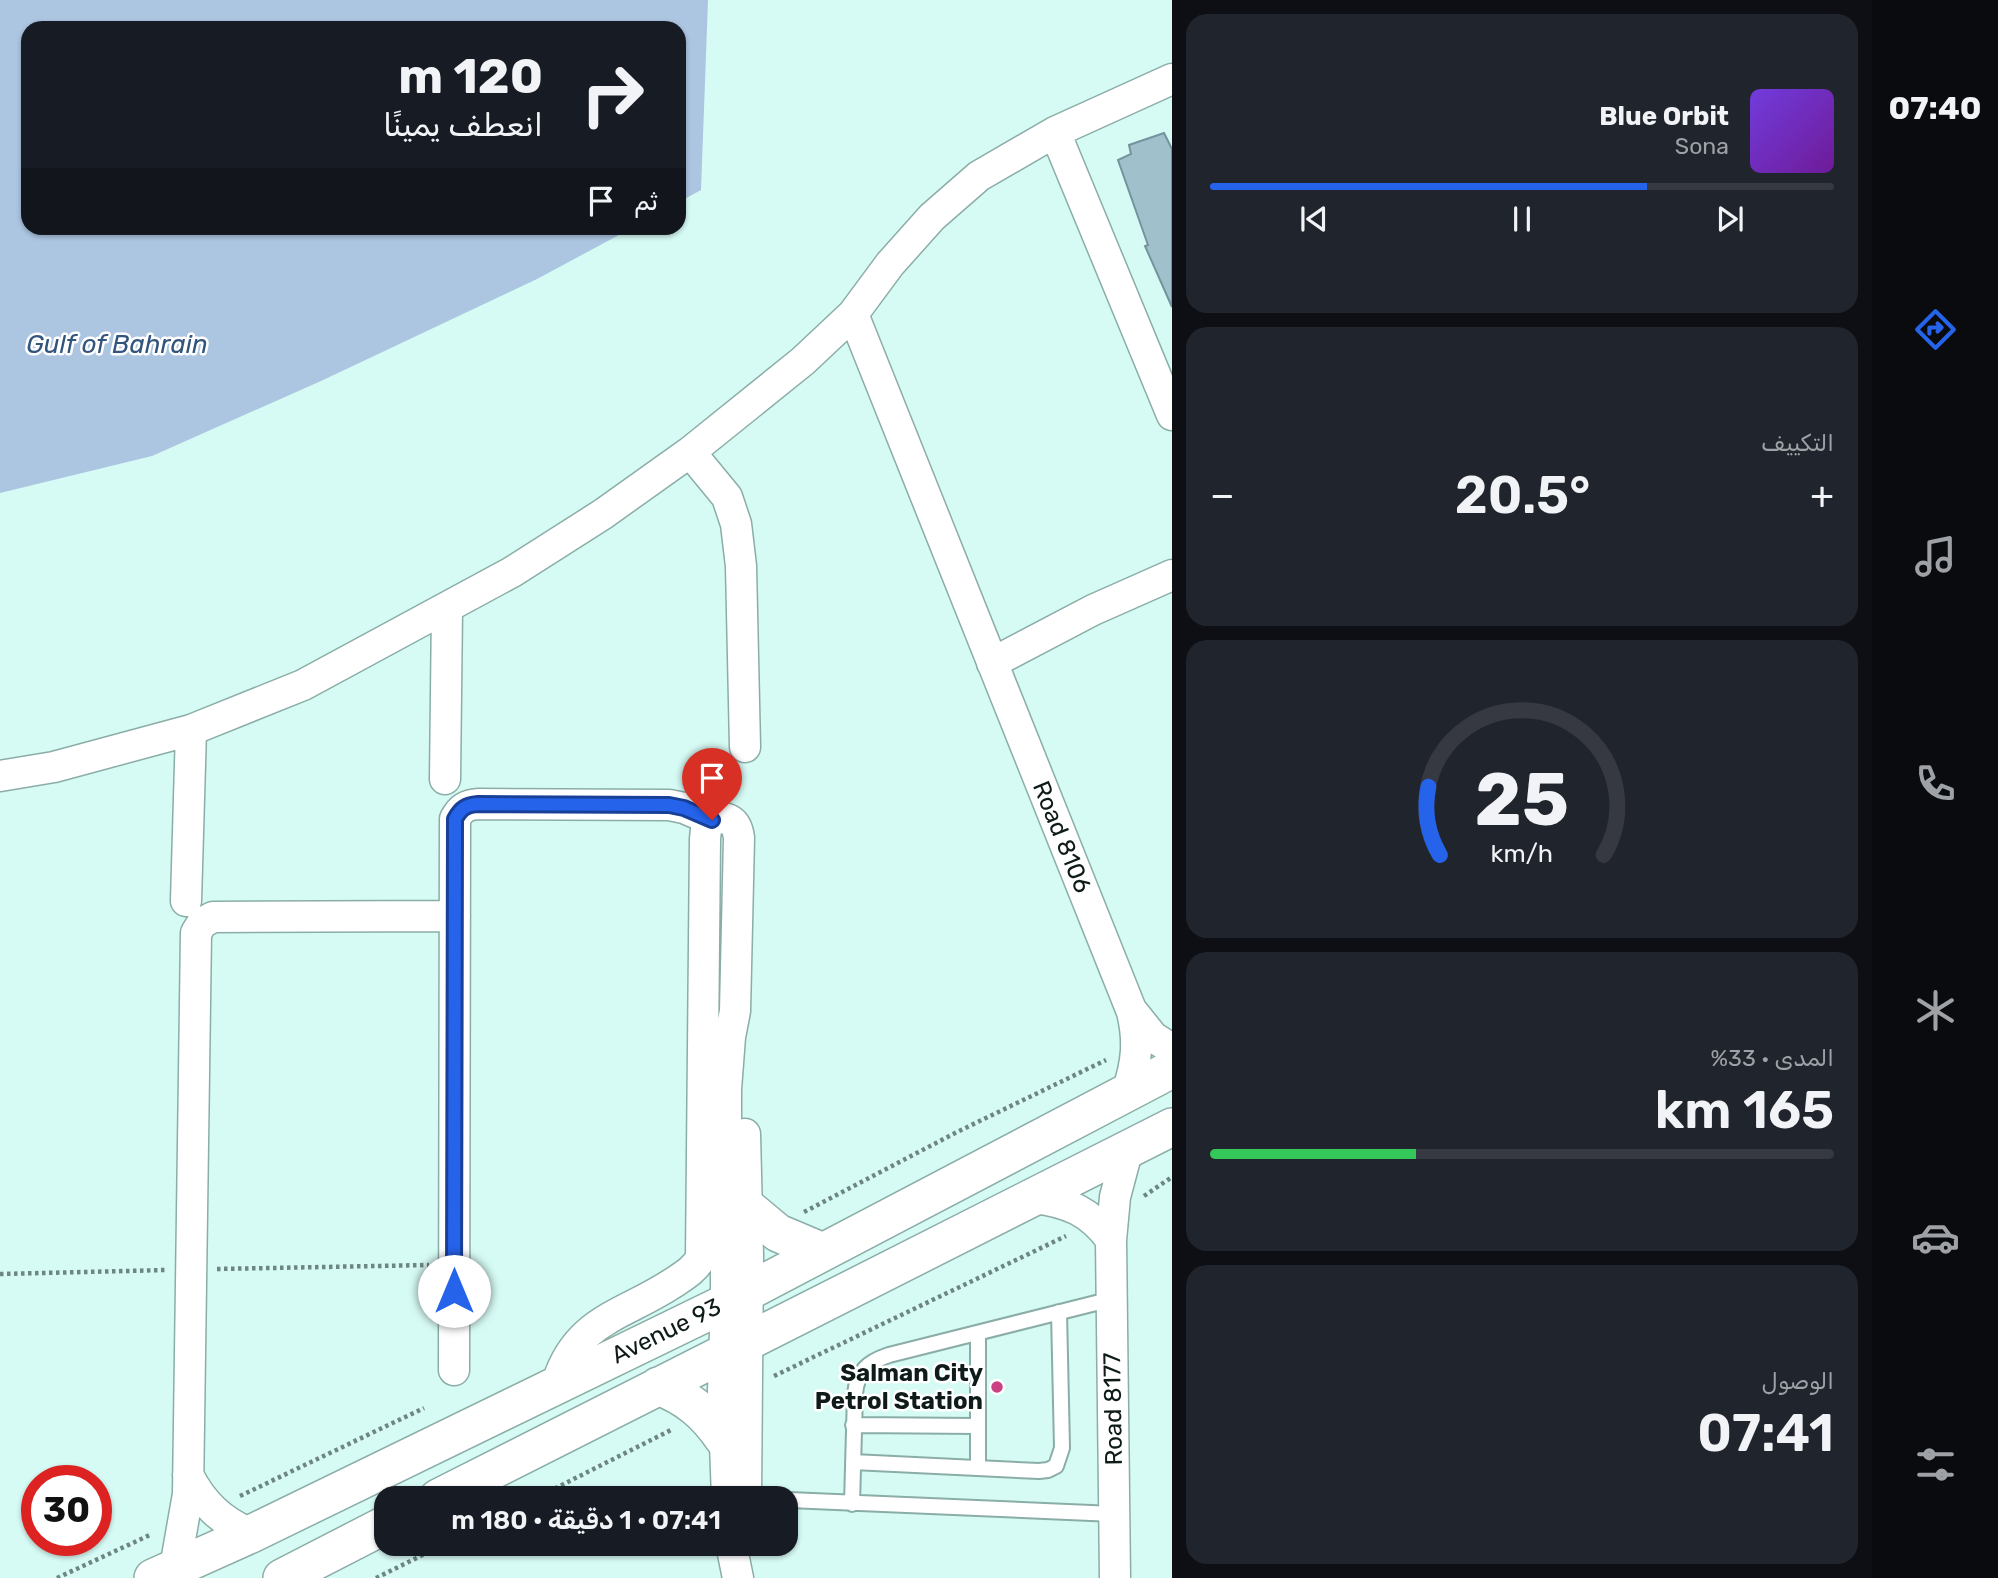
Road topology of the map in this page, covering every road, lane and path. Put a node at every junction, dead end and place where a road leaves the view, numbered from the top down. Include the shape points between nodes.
1 (1172, 79) edge
2 (1055, 132) junction
3 (853, 314) junction
4 (1172, 415) edge
5 (690, 452) junction
6 (1172, 575) edge
7 (447, 609) junction
8 (992, 663) junction
9 (191, 730) junction
10 (745, 747) dead end
11 (0, 776) edge
12 (445, 779) dead end
13 (712, 820) junction
14 (186, 901) dead end
15 (455, 916) junction
16 (735, 1011) junction
17 (1132, 1012) junction
18 (1172, 1049) edge
19 (1172, 1069) edge
20 (1127, 1092) junction
21 (1172, 1127) edge
22 (1128, 1149) junction
23 (1035, 1198) junction
24 (748, 1208) junction
25 (1111, 1240) junction
26 (823, 1252) junction
27 (454, 1265) junction
28 (190, 1270) junction
29 (0, 1274) edge
30 (737, 1297) junction
31 (1112, 1299) junction
32 (1059, 1312) junction
33 (978, 1333) junction
34 (736, 1349) junction
35 (454, 1370) dead end
36 (558, 1383) junction
37 (658, 1386) junction
38 (424, 1408) dead end
39 (699, 1409) junction
40 (853, 1425) junction
41 (978, 1426) junction
42 (723, 1438) junction
43 (853, 1462) junction
44 (978, 1468) junction
45 (462, 1486) edge
46 (560, 1486) edge
47 (726, 1486) edge
48 (745, 1486) edge
49 (798, 1501) edge
50 (852, 1504) junction
51 (198, 1514) junction
52 (1114, 1514) junction
53 (374, 1531) edge
54 (251, 1534) junction
55 (421, 1556) edge
56 (734, 1556) edge
57 (742, 1556) edge
58 (164, 1573) edge
59 (738, 1577) edge
60 (57, 1578) edge
61 (282, 1578) edge
62 (376, 1578) edge
63 (1115, 1578) edge

1 - 2 street
2 - 3 street via 979,176 932,217
2 - 4 street
3 - 5 street via 803,361
3 - 8 street, Road 8106
5 - 7 street via 591,521
5 - 10 street via 727,497 736,524
6 - 8 street
7 - 9 street via 303,685
7 - 12 street
8 - 17 street, Road 8106
9 - 11 street via 54,767
9 - 14 street
13 - 15 street via 669,805 468,804 455,819
13 - 16 street via 732,820 738,829
13 - 36 street via 705,839 701,1258 695,1269 585,1334 572,1348
15 - 27 street
15 - 28 street via 225,917 202,923 196,933
16 - 24 street
16 - 30 street via 727,1078
17 - 18 street, Road 8106 via 1153,1037
17 - 20 street, Road 8106 via 1138,1044
19 - 20 street, Avenue 93
20 - 26 street, Avenue 93
21 - 22 street, Avenue 93
22 - 23 street, Avenue 93
22 - 25 street, Road 8177 via 1115,1197
23 - 25 street via 1060,1201 1083,1211
23 - 34 street, Avenue 93
24 - 26 street via 778,1233
24 - 30 street
25 - 31 street, Road 8177
26 - 30 street, Avenue 93
27 - 28 path
27 - 35 street
28 - 29 path
28 - 51 street via 188,1475 198,1495
30 - 34 street
30 - 36 street, Avenue 93
31 - 32 lane
31 - 52 street, Road 8177
32 - 33 lane
32 - 44 lane via 1061,1458 1048,1470
33 - 40 lane via 875,1359 856,1380
33 - 41 lane
34 - 37 street, Avenue 93
34 - 42 street
34 - 48 street
36 - 54 street, Avenue 93
37 - 39 street
37 - 45 street, Avenue 93
38 - 51 path
39 - 42 street
39 - 46 path via 693,1420
40 - 41 lane
40 - 43 lane
41 - 44 lane
42 - 47 street
43 - 44 lane
43 - 50 lane
49 - 50 lane
50 - 52 lane
51 - 54 street
51 - 58 street
51 - 60 path
52 - 63 street, Road 8177
53 - 61 street
54 - 58 street, Avenue 93
55 - 62 path
56 - 59 street
57 - 59 street

